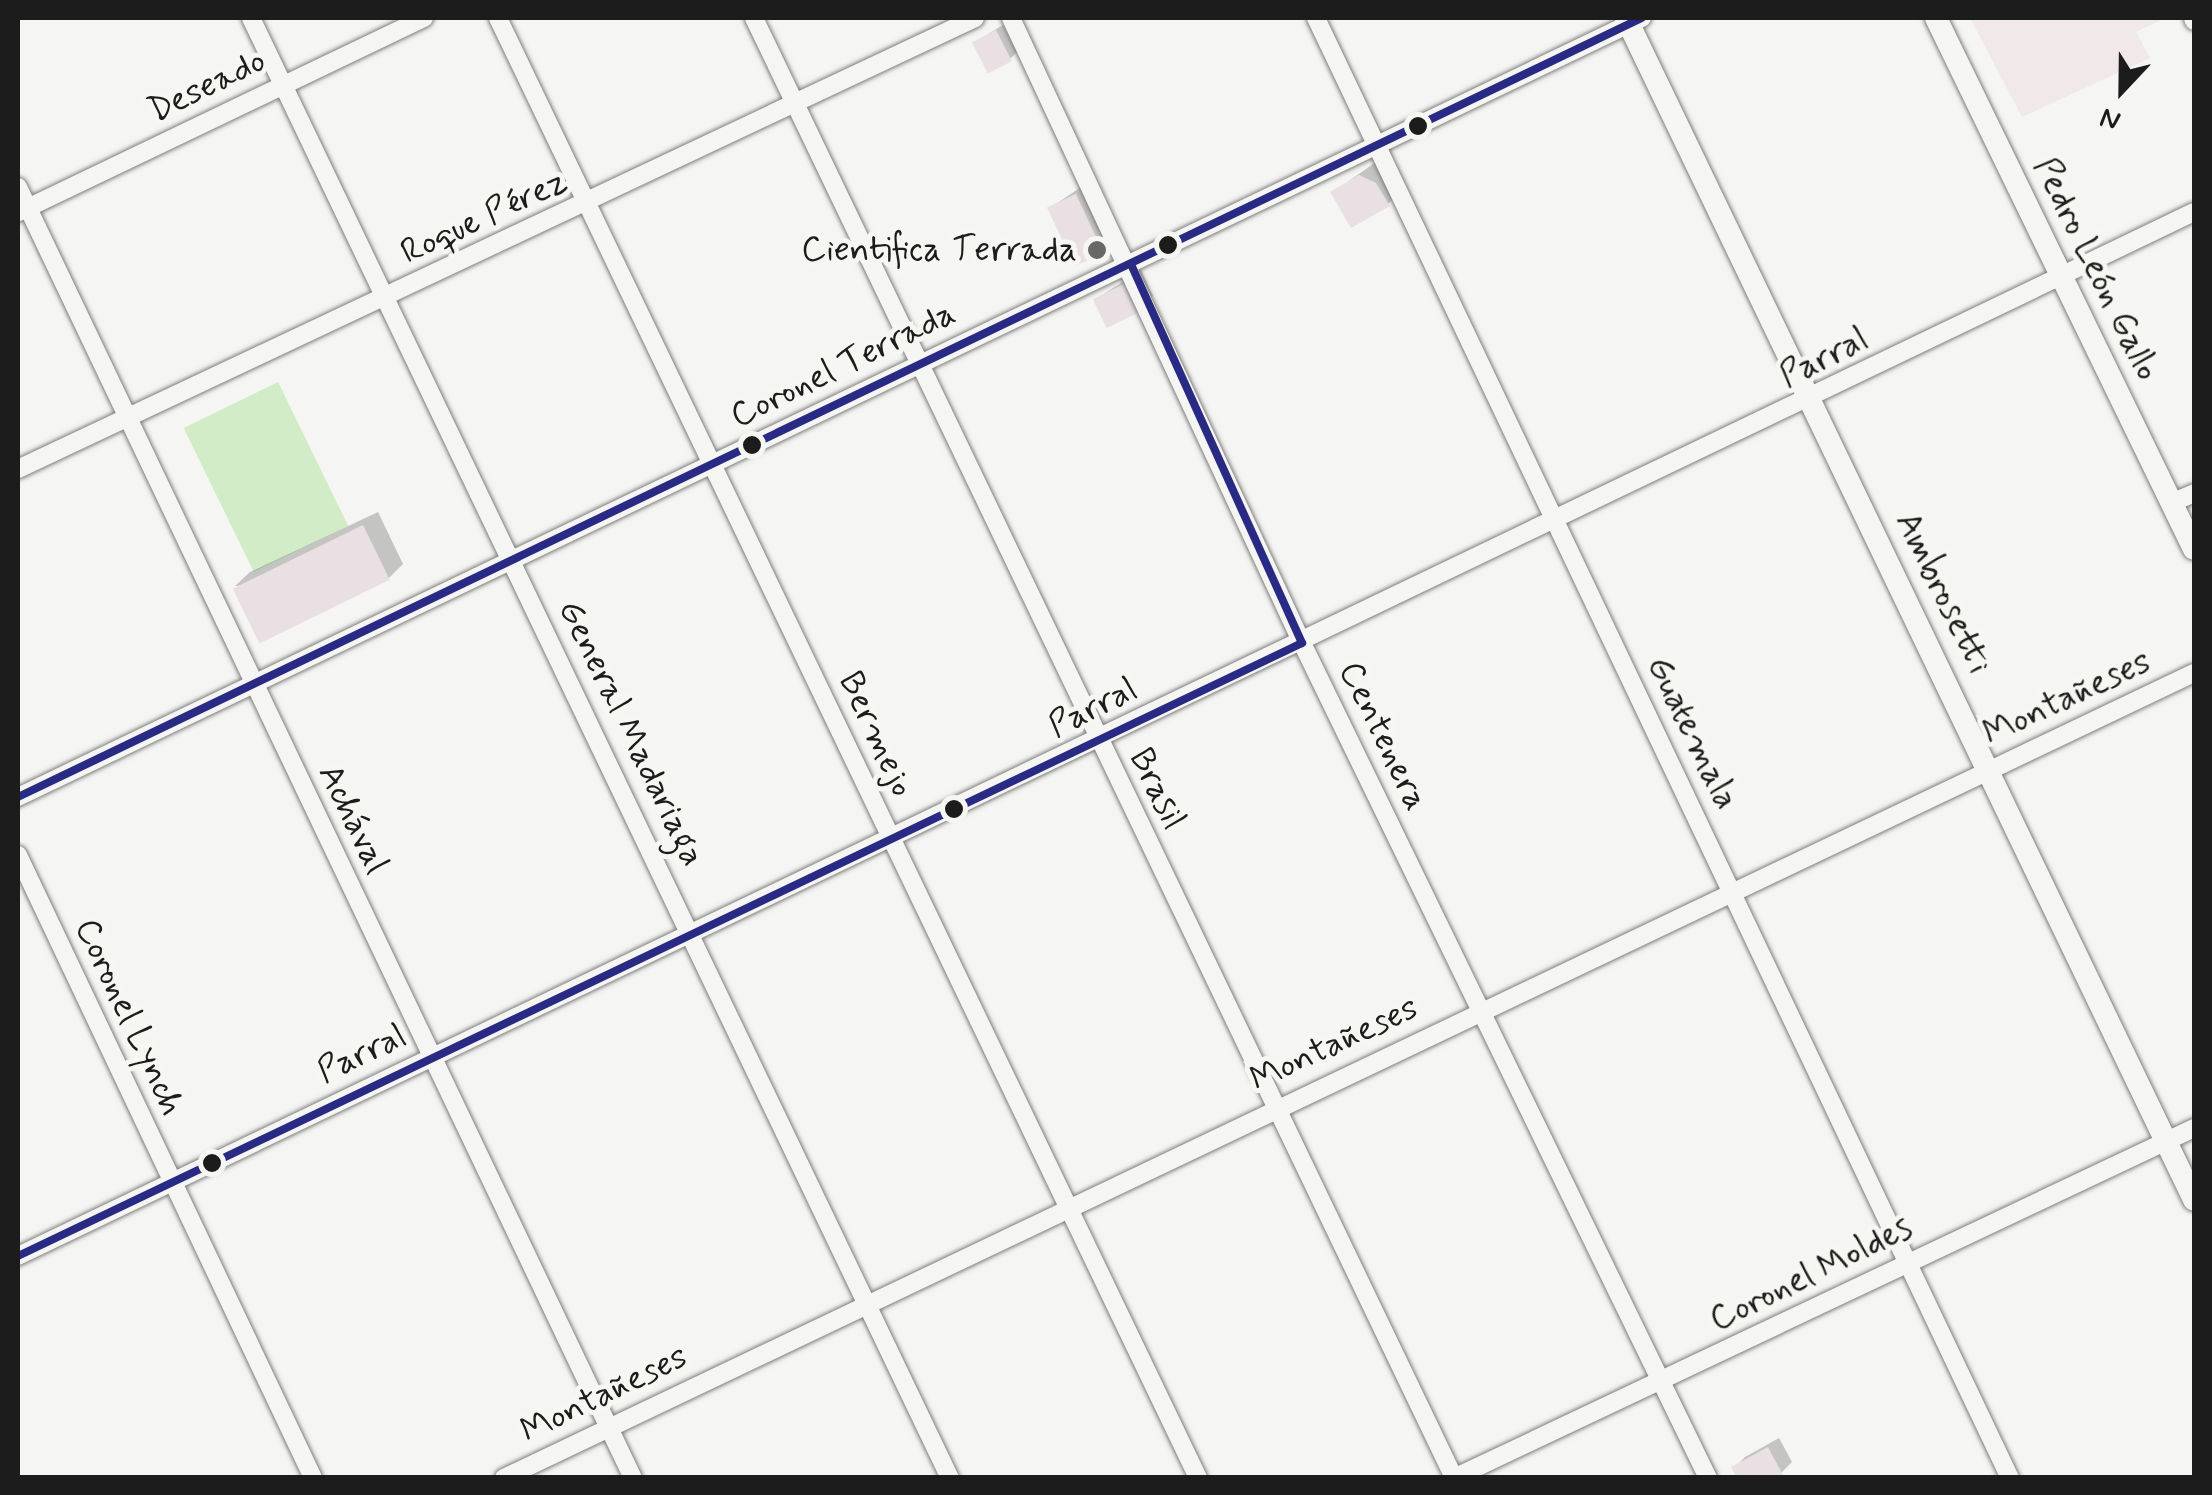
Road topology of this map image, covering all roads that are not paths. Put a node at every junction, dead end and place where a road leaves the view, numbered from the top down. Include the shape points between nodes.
1 (252, 18) edge
2 (424, 18) edge
3 (498, 18) edge
4 (754, 18) edge
5 (975, 18) edge
6 (1011, 18) edge
7 (1316, 18) edge
8 (1936, 18) edge
9 (1633, 20) edge
10 (284, 85) junction
11 (795, 105) junction
12 (1378, 144) junction
13 (18, 187) edge
14 (588, 204) junction
15 (23, 210) edge
16 (2194, 212) edge
17 (1131, 264) junction
18 (2061, 279) junction
19 (386, 299) junction
20 (916, 364) junction
21 (1810, 402) junction
22 (128, 417) junction
23 (714, 464) junction
24 (18, 469) edge
25 (2194, 493) edge
26 (2171, 503) junction
27 (1554, 523) junction
28 (2194, 550) edge
29 (511, 558) junction
30 (1302, 643) junction
31 (2194, 673) edge
32 (252, 684) junction
33 (1098, 742) junction
34 (1990, 770) junction
35 (18, 797) edge
36 (889, 840) junction
37 (18, 854) edge
38 (1732, 889) junction
39 (691, 935) junction
40 (1481, 1010) junction
41 (432, 1058) junction
42 (1274, 1108) junction
43 (2194, 1128) edge
44 (2167, 1141) junction
45 (170, 1183) junction
46 (2194, 1200) edge
47 (1066, 1209) junction
48 (18, 1256) edge
49 (1908, 1262) junction
50 (869, 1303) junction
51 (1662, 1382) junction
52 (609, 1427) junction
53 (313, 1478) edge
54 (504, 1478) edge
55 (633, 1478) edge
56 (950, 1478) edge
57 (1198, 1478) edge
58 (1454, 1478) edge
59 (1708, 1478) edge
60 (2010, 1478) edge

1 - 10 street, General Madariaga
2 - 10 street, Deseado
3 - 14 street, Bermejo
4 - 11 street, Brasil
5 - 11 street, Roque Pérez
6 - 17 street, Centenera
7 - 12 street, Guatemala
8 - 18 street, Pedro León Gallo
9 - 12 street, Coronel Terrada
9 - 21 street, Ambrosetti
10 - 15 street, Deseado
10 - 19 street, General Madariaga
11 - 14 street, Roque Pérez
11 - 20 street, Brasil
12 - 17 street, Coronel Terrada
12 - 27 street, Guatemala
13 - 15 street, Achával
14 - 19 street, Roque Pérez
14 - 23 street, Bermejo
15 - 22 street, Achával
16 - 18 street, Parral
17 - 20 street, Coronel Terrada
17 - 30 street, Centenera
18 - 21 street, Parral
18 - 26 street, Pedro León Gallo
19 - 22 street, Roque Pérez
19 - 29 street, General Madariaga
20 - 23 street, Coronel Terrada
20 - 33 street, Brasil
21 - 27 street, Parral
21 - 34 street, Ambrosetti
22 - 24 street, Roque Pérez
22 - 32 street, Achával
23 - 29 street, Coronel Terrada
23 - 36 street, Bermejo
25 - 26 street
26 - 28 street, Pedro León Gallo
27 - 30 street, Parral
27 - 38 street, Guatemala
29 - 32 street, Coronel Terrada
29 - 39 street, General Madariaga
30 - 33 street, Parral
30 - 40 street, Centenera
31 - 34 street, Montañeses
32 - 35 street, Coronel Terrada
32 - 41 street, Achával
33 - 36 street, Parral
33 - 42 street, Brasil
34 - 38 street, Montañeses
34 - 44 street, Ambrosetti
36 - 39 street, Parral
36 - 47 street, Bermejo
37 - 45 street, Coronel Lynch
38 - 40 street, Montañeses
38 - 49 street, Guatemala
39 - 41 street, Parral
39 - 50 street, General Madariaga
40 - 42 street, Montañeses
40 - 51 street, Centenera
41 - 45 street, Parral
41 - 52 street, Achával
42 - 47 street, Montañeses
42 - 58 street, Brasil
43 - 44 street, Coronel Moldes
44 - 46 street, Ambrosetti
44 - 49 street, Coronel Moldes
45 - 48 street, Parral
45 - 53 street, Coronel Lynch
47 - 50 street, Montañeses
47 - 57 street, Bermejo
49 - 51 street, Coronel Moldes
49 - 60 street, Guatemala
50 - 52 street, Montañeses
50 - 56 street, General Madariaga
51 - 58 street, Coronel Moldes
51 - 59 street, Centenera
52 - 54 street, Montañeses
52 - 55 street, Achával

